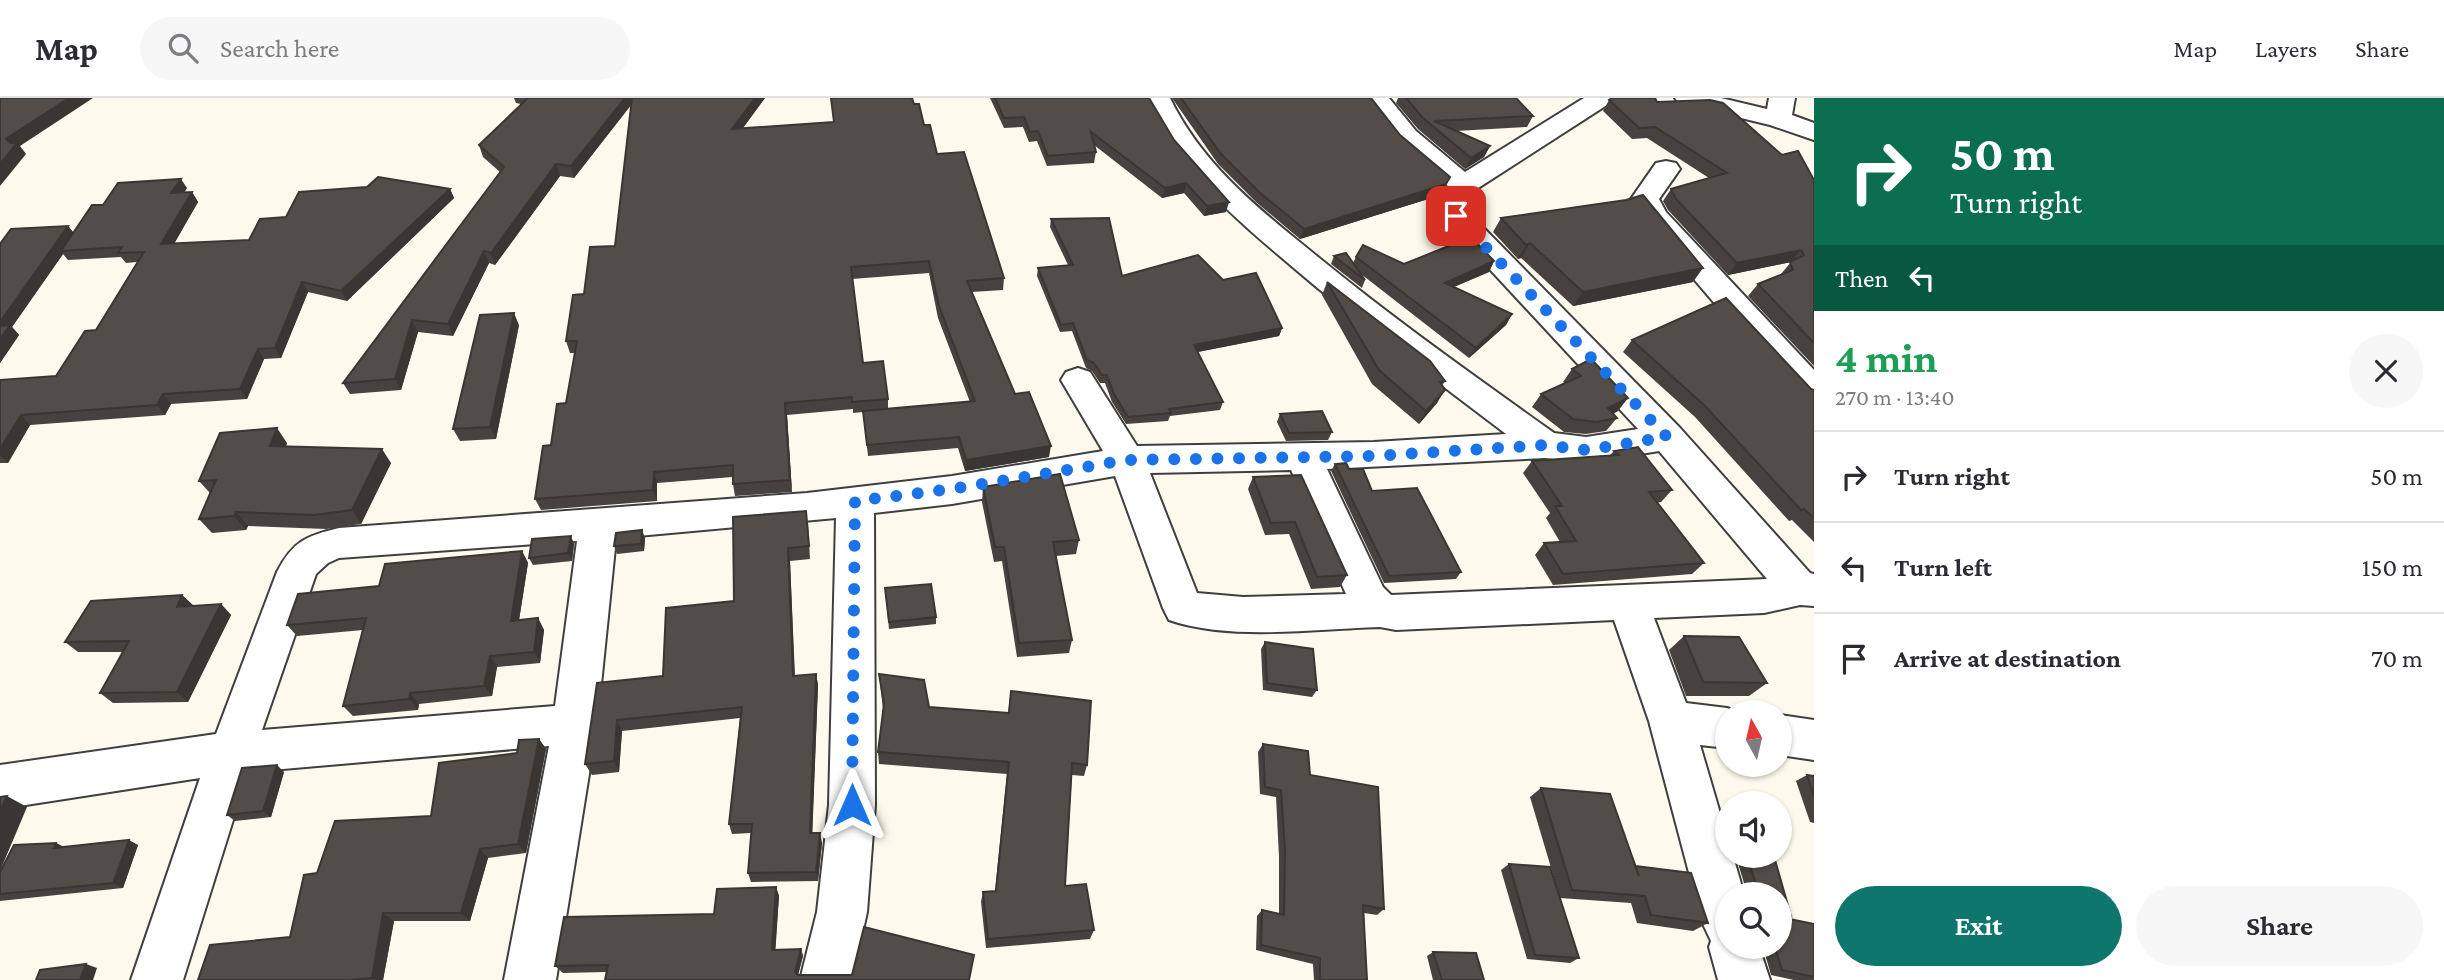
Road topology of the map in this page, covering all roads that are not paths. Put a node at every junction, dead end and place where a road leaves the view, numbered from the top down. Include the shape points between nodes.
1 (1157, 98) edge
2 (1376, 98) edge
3 (1601, 98) edge
4 (1688, 98) edge
5 (1780, 109) edge
6 (1814, 132) edge
7 (1666, 169) dead end
8 (1464, 185) junction
9 (1078, 380) dead end
10 (1814, 391) edge
11 (1667, 437) junction
12 (1545, 445) junction
13 (1303, 457) junction
14 (1127, 460) junction
15 (855, 501) junction
16 (598, 525) junction
17 (1807, 589) edge
18 (1628, 603) junction
19 (1380, 610) junction
20 (1671, 721) junction
21 (575, 724) junction
22 (1715, 726) edge
23 (1792, 737) edge
24 (1814, 740) edge
25 (231, 752) junction
26 (0, 787) edge
27 (1716, 882) edge
28 (1738, 959) edge
29 (157, 980) edge
30 (530, 980) edge
31 (826, 980) edge
32 (1744, 980) edge

1 - 12 street via 1169,127 1190,157 1225,193 1337,289
2 - 8 street via 1407,136
3 - 8 street
4 - 5 street
5 - 6 street
7 - 10 street via 1645,199 1654,216
8 - 11 street via 1452,205 1461,223
9 - 14 street
11 - 12 street via 1586,450
11 - 17 street
12 - 13 street
13 - 14 street
13 - 19 street via 1368,598
14 - 15 street
14 - 19 street via 1183,608 1243,614
15 - 16 street
15 - 31 street via 852,805 842,912
16 - 21 street
16 - 25 street via 339,543 310,552 297,572
17 - 18 street via 1764,596
18 - 19 street
18 - 20 street
20 - 22 street
20 - 27 street
21 - 25 street
21 - 30 street
23 - 24 street
25 - 26 street
25 - 29 street
28 - 32 street

